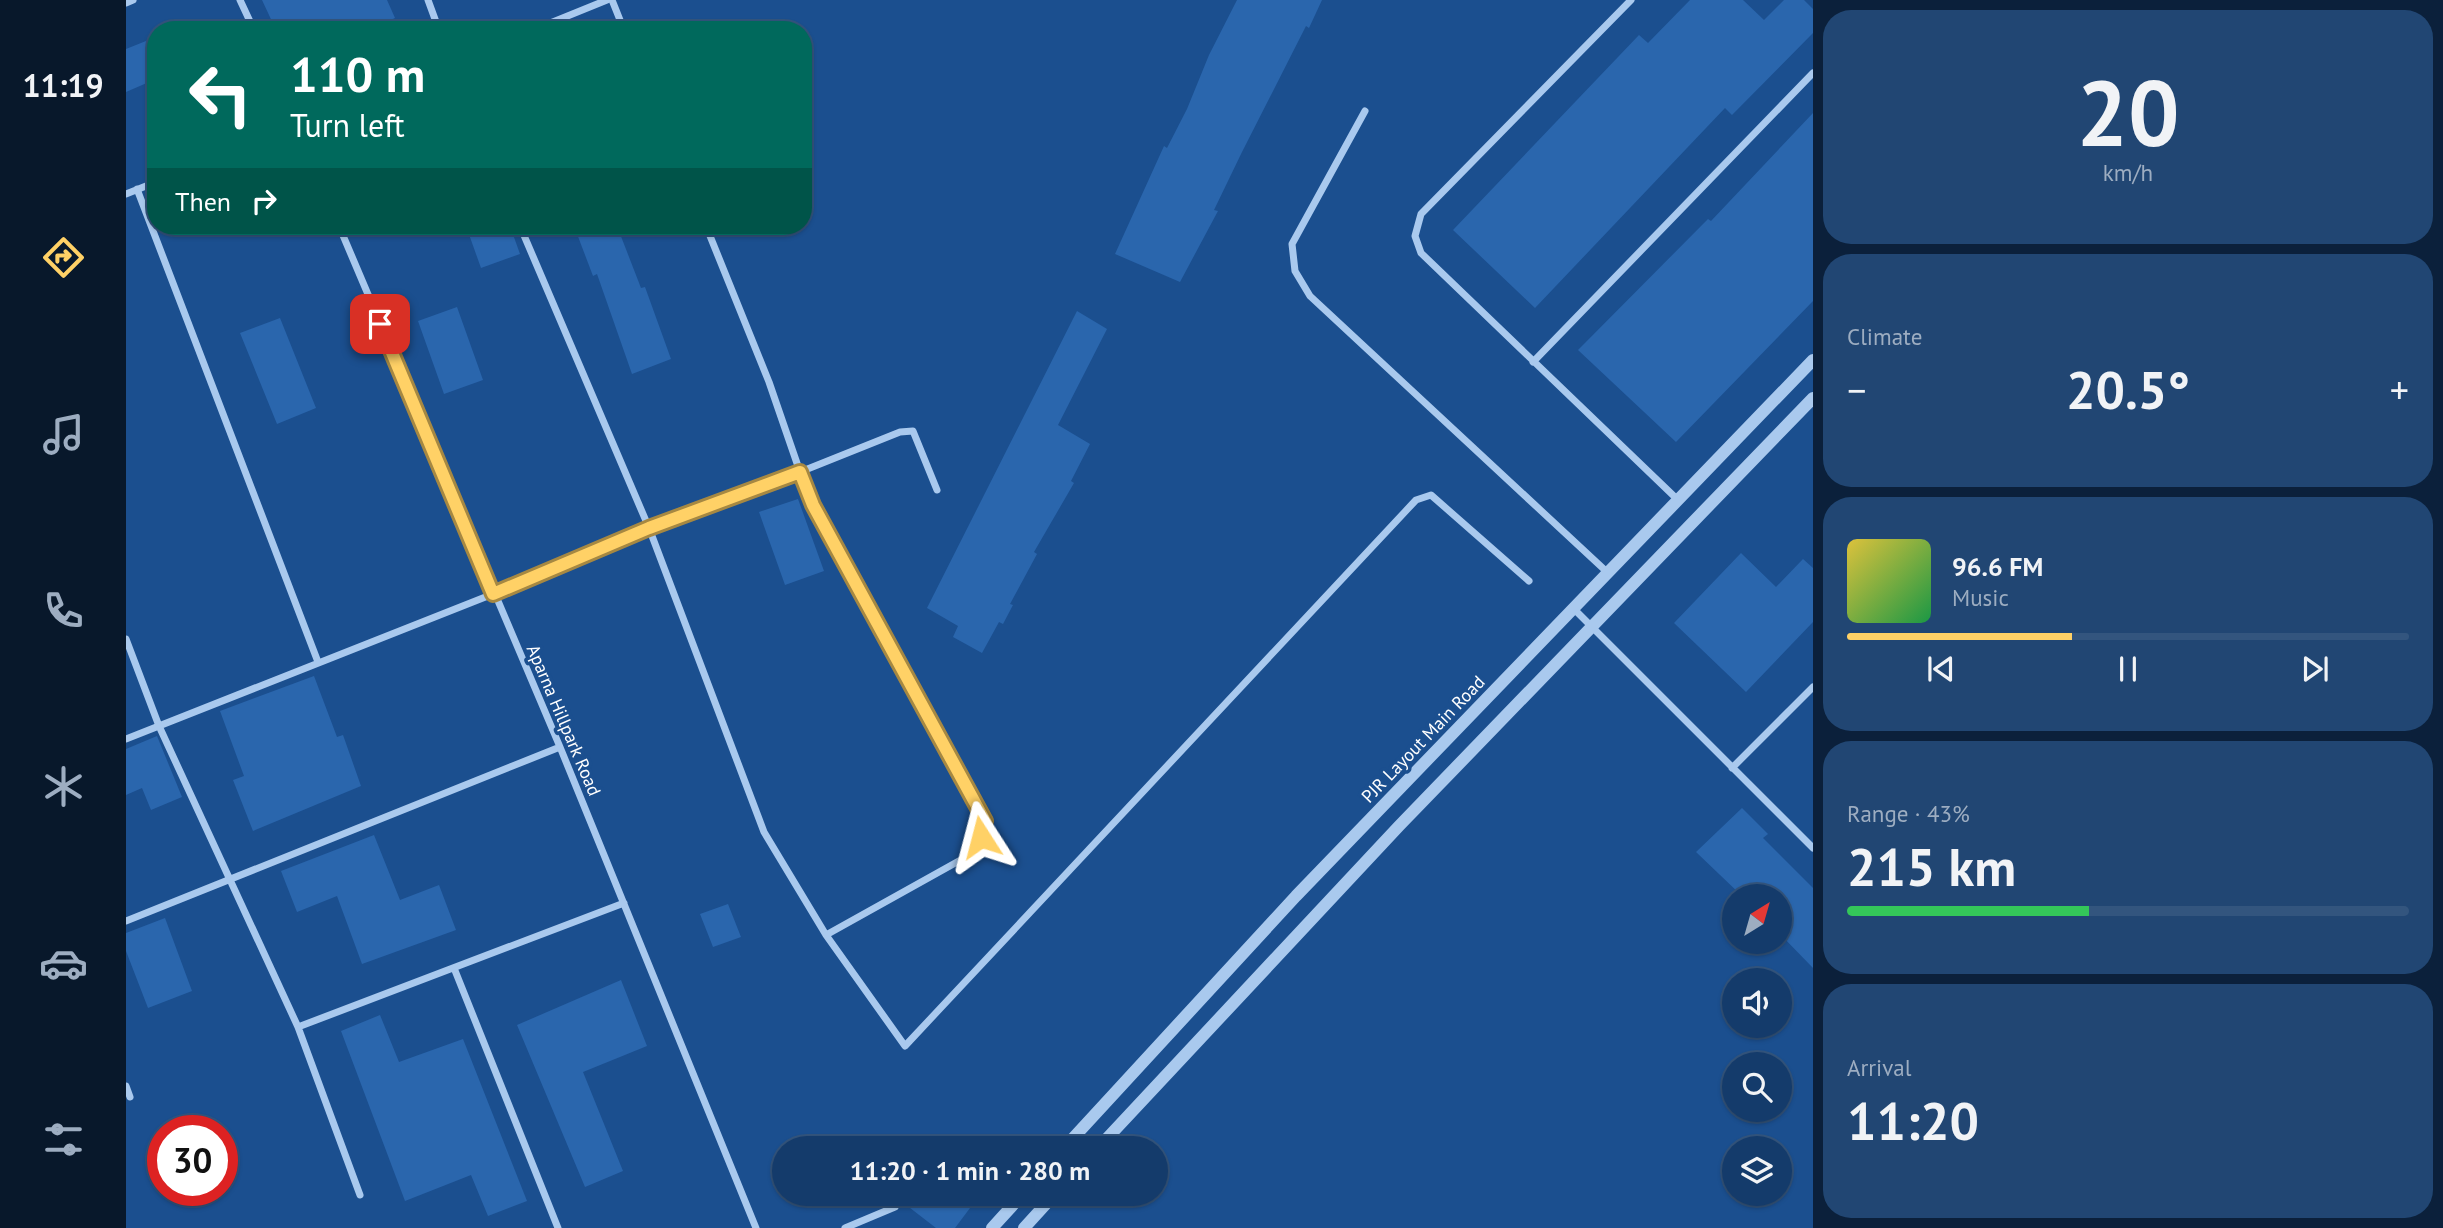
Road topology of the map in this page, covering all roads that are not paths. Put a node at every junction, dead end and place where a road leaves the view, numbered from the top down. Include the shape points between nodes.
1 (133, 0) edge
2 (240, 0) edge
3 (428, 0) edge
4 (609, 0) edge
5 (1631, 0) edge
6 (126, 3) edge
7 (250, 21) edge
8 (436, 21) edge
9 (556, 21) edge
10 (620, 21) edge
11 (1813, 73) edge
12 (1365, 111) dead end
13 (147, 185) edge
14 (137, 189) junction
15 (126, 194) edge
16 (147, 215) edge
17 (155, 235) edge
18 (343, 235) edge
19 (524, 235) edge
20 (710, 235) edge
21 (1813, 360) edge
22 (1533, 362) junction
23 (1813, 398) edge
24 (800, 472) junction
25 (937, 490) dead end
26 (1678, 500) junction
27 (649, 528) junction
28 (1607, 572) junction
29 (1529, 581) dead end
30 (493, 594) junction
31 (1573, 608) junction
32 (1593, 627) junction
33 (126, 639) edge
34 (318, 662) junction
35 (1813, 687) edge
36 (159, 726) junction
37 (126, 739) edge
38 (559, 747) junction
39 (1732, 768) junction
40 (1813, 848) edge
41 (230, 878) junction
42 (624, 903) junction
43 (126, 921) edge
44 (826, 935) junction
45 (454, 968) junction
46 (298, 1027) junction
47 (126, 1086) edge
48 (130, 1097) dead end
49 (1074, 1136) edge
50 (1109, 1136) edge
51 (360, 1195) dead end
52 (1012, 1206) edge
53 (1044, 1206) edge
54 (895, 1207) dead end
55 (558, 1228) edge
56 (756, 1228) edge
57 (845, 1228) edge
58 (992, 1228) edge
59 (1024, 1228) edge

1 - 6 street
2 - 7 street
3 - 8 street
4 - 9 street
4 - 10 street
5 - 22 street via 1421,214 1415,236 1421,253
11 - 22 street
12 - 28 street via 1292,244 1295,271 1310,296
13 - 14 street
14 - 15 street
14 - 16 street
17 - 34 street
18 - 30 street, Aparna Hillpark Road
19 - 27 street
20 - 24 street
21 - 26 street, PJR Layout Main Road
22 - 26 street
23 - 32 street
24 - 25 street via 913,431
24 - 27 street
24 - 44 street via 813,505 985,821 981,837 966,857
26 - 28 street, PJR Layout Main Road
27 - 30 street
27 - 44 street via 764,832
28 - 31 street, PJR Layout Main Road
29 - 44 street via 1431,495 1416,500 905,1046
30 - 34 street
30 - 38 street, Aparna Hillpark Road
31 - 32 street
31 - 49 street, PJR Layout Main Road via 1296,896
32 - 39 street
32 - 50 street via 1399,826
33 - 36 street
34 - 36 street
35 - 39 street
36 - 37 street
36 - 41 street
38 - 41 street
38 - 42 street, Aparna Hillpark Road
39 - 40 street
41 - 43 street
41 - 46 street
42 - 45 street
42 - 56 street, Aparna Hillpark Road
45 - 46 street
45 - 55 street
46 - 51 street
47 - 48 street
52 - 58 street
53 - 59 street
54 - 57 street

